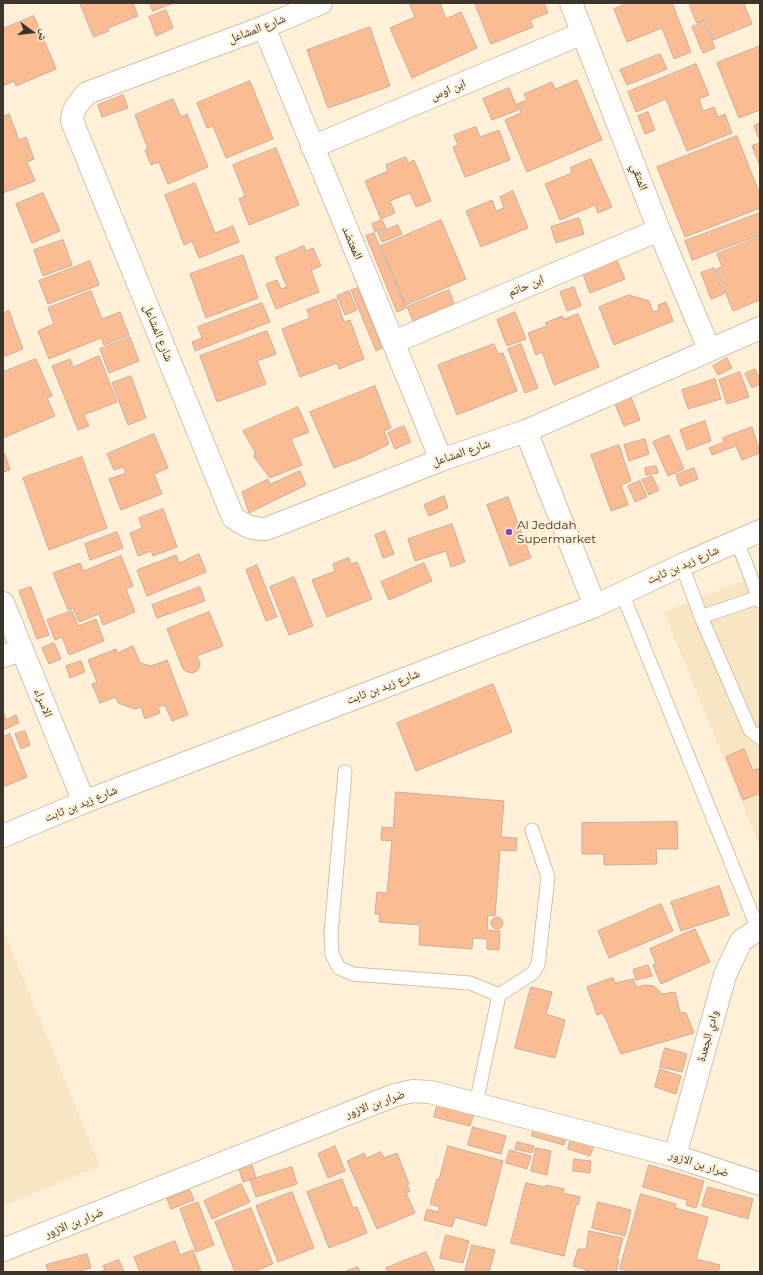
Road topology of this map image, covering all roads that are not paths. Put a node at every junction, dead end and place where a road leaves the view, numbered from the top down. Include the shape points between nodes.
1 (321, 3) edge
2 (571, 3) edge
3 (264, 27) junction
4 (583, 33) junction
5 (312, 147) junction
6 (659, 230) junction
7 (760, 328) edge
8 (394, 342) junction
9 (709, 350) junction
10 (526, 431) junction
11 (441, 460) junction
12 (760, 531) edge
13 (737, 541) junction
14 (682, 564) junction
15 (622, 593) junction
16 (759, 599) edge
17 (3, 603) edge
18 (595, 606) junction
19 (701, 617) junction
20 (12, 653) edge
21 (760, 738) edge
22 (345, 772) dead end
23 (84, 802) junction
24 (532, 830) dead end
25 (3, 836) edge
26 (759, 928) edge
27 (499, 995) junction
28 (476, 1104) junction
29 (675, 1156) junction
30 (760, 1184) edge
31 (3, 1250) edge

1 - 3 street, شارع المشاعل
2 - 4 street, المتقي
3 - 5 street, المعتضد
3 - 11 street, شارع المشاعل via 87,93 72,114 72,121 233,517 242,525 266,529
4 - 5 street, ابن اوس
4 - 6 street, المتقي
5 - 8 street, المعتضد
6 - 8 street, ابن حاتم
6 - 9 street, المتقي
7 - 9 street, شارع المشاعل
8 - 11 street, المعتضد
9 - 10 street, شارع المشاعل
10 - 11 street, شارع المشاعل
10 - 18 street
12 - 13 street, شارع زيد بن ثابت
13 - 14 street, شارع زيد بن ثابت
13 - 16 lane
14 - 15 street, شارع زيد بن ثابت
14 - 19 lane
15 - 18 street, شارع زيد بن ثابت
15 - 26 lane
16 - 19 lane
17 - 20 street, الاسراء
18 - 23 street, شارع زيد بن ثابت
19 - 21 lane via 750,730
20 - 23 street, الاسراء
22 - 27 lane via 331,934 332,954 339,968 353,974 470,983
23 - 25 street, شارع زيد بن ثابت
24 - 27 lane via 548,877 541,954 533,973
26 - 29 street, وادي الجعدة via 741,941 725,975
27 - 28 lane
28 - 29 street, ضرار بن الازور
28 - 31 street, ضرار بن الازور via 430,1092 413,1091 395,1095
29 - 30 street, ضرار بن الازور

